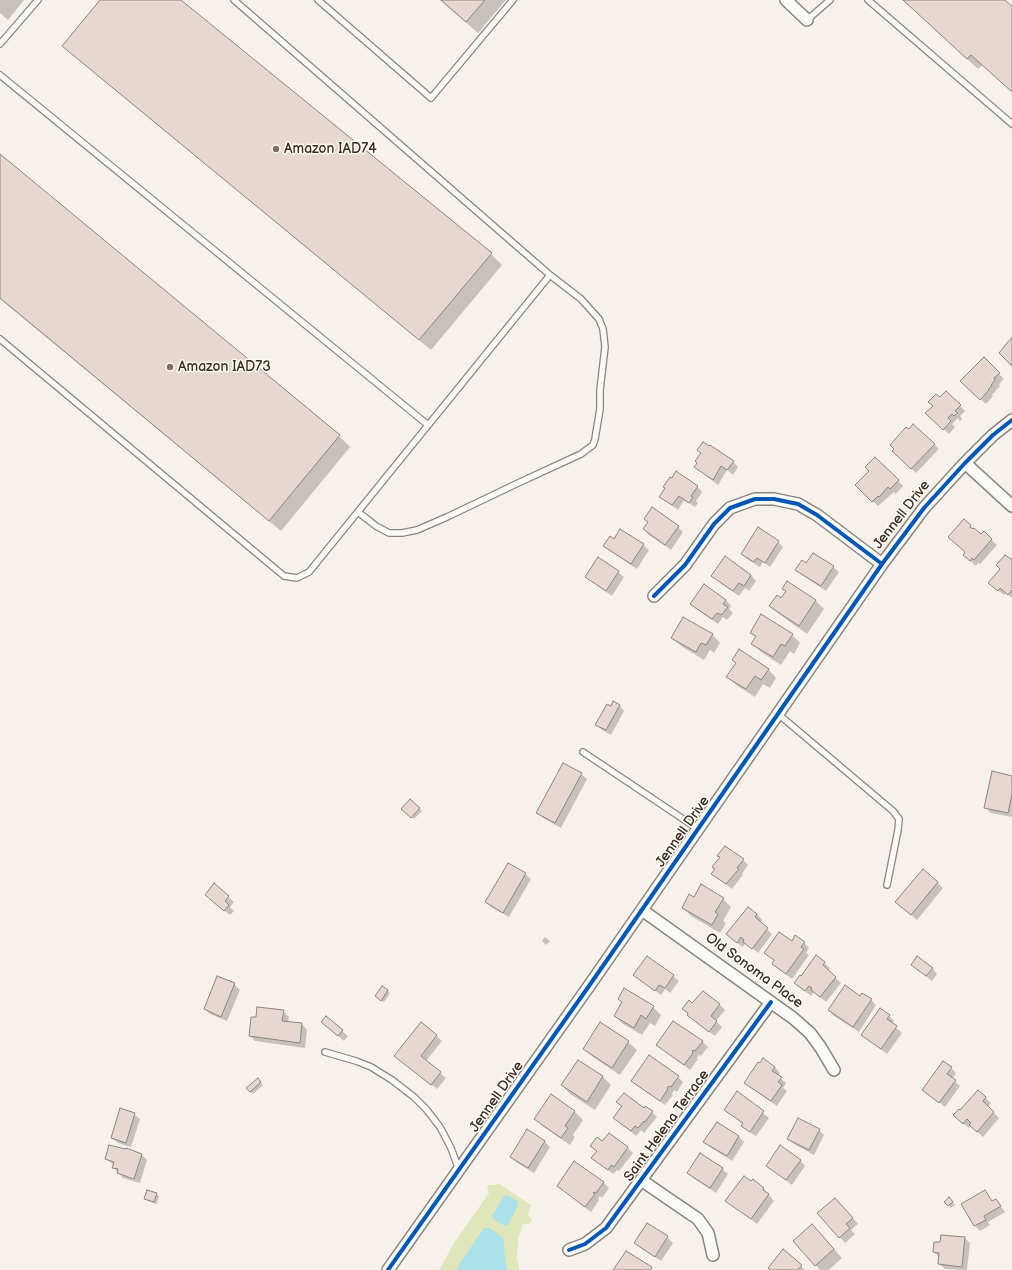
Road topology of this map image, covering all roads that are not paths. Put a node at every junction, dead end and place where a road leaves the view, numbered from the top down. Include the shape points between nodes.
1 (38, 0) edge
2 (234, 0) edge
3 (318, 0) edge
4 (513, 0) edge
5 (786, 0) edge
6 (830, 0) edge
7 (868, 0) edge
8 (807, 20) joint
9 (0, 44) edge
10 (0, 75) edge
11 (1012, 124) edge
12 (550, 274) junction
13 (0, 339) edge
14 (1012, 420) edge
15 (428, 425) junction
16 (965, 463) junction
17 (1012, 506) edge
18 (358, 512) junction
19 (882, 564) junction
20 (654, 596) dead end
21 (777, 713) junction
22 (583, 752) dead end
23 (698, 830) junction
24 (887, 885) dead end
25 (642, 910) junction
26 (771, 1002) junction
27 (325, 1052) dead end
28 (834, 1070) dead end
29 (460, 1170) junction
30 (641, 1180) junction
31 (569, 1250) dead end
32 (713, 1255) dead end
33 (388, 1270) edge

1 - 9 lane
2 - 12 lane
3 - 4 lane via 431,98
5 - 8 street
6 - 8 lane
7 - 11 lane
10 - 15 lane
12 - 15 lane
12 - 18 lane via 581,299 599,319 603,329 605,347 600,410 593,445 581,454 417,530 389,533
13 - 18 lane via 284,576 297,578 309,572
14 - 16 street, Jennell Drive
15 - 18 lane
16 - 17 street
16 - 19 street, Jennell Drive via 924,508
19 - 20 street via 817,515 798,504 774,499 754,499 730,508 714,524 685,565
19 - 21 street, Jennell Drive
21 - 23 street, Jennell Drive
21 - 24 lane via 893,811 899,819
22 - 23 lane
23 - 25 street, Jennell Drive
25 - 26 street, Old Sonoma Place
25 - 29 street, Jennell Drive
26 - 28 street, Old Sonoma Place via 810,1033
26 - 30 street, Saint Helena Terrace
27 - 29 lane via 371,1067 414,1097 440,1128
29 - 33 street, Jennell Drive
30 - 31 street, Saint Helena Terrace via 606,1228 585,1244
30 - 32 street via 698,1219 708,1233

